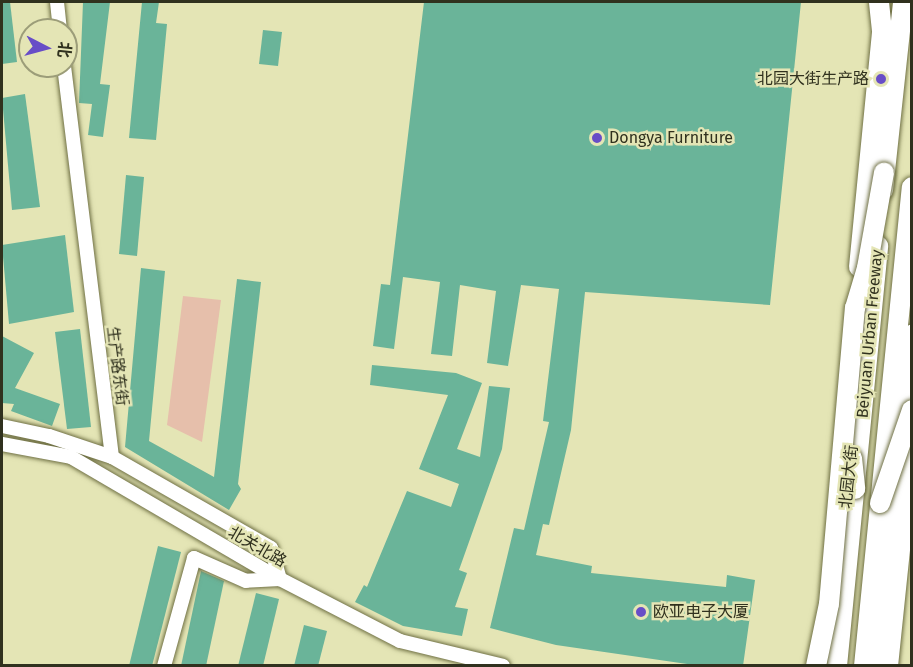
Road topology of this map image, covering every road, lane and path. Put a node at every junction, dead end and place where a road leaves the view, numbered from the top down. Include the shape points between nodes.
1 (57, 2) edge
2 (879, 2) edge
3 (895, 2) edge
4 (903, 2) edge
5 (59, 18) edge
6 (65, 78) edge
7 (884, 173) junction
8 (912, 187) edge
9 (855, 308) junction
10 (912, 333) edge
11 (847, 387) junction
12 (912, 410) edge
13 (2, 426) edge
14 (912, 432) edge
15 (2, 444) edge
16 (112, 457) junction
17 (855, 489) junction
18 (880, 503) junction
19 (280, 579) junction
20 (829, 604) junction
21 (164, 666) edge
22 (503, 666) edge
23 (807, 666) edge
24 (816, 666) edge
25 (825, 666) edge
26 (837, 666) edge
27 (864, 666) edge
28 (878, 666) edge
29 (888, 666) edge

1 - 5 street
2 - 9 highway, bridge via 882,32
3 - 25 main road, 北园大街 via 847,503
4 - 7 highway, Beiyuan Urban Freeway
6 - 16 street, 生产路东街
7 - 9 highway, bridge via 867,268
7 - 17 highway, Beiyuan Urban Freeway, bridge
8 - 18 highway, Beiyuan Urban Freeway, bridge
9 - 11 highway, bridge
10 - 28 main road
11 - 17 highway, bridge
11 - 20 highway, bridge
12 - 18 highway, bridge
13 - 16 street via 49,436
14 - 29 highway
15 - 19 street, 北关北路 via 70,458
16 - 19 street via 271,548
17 - 26 highway, Beiyuan Urban Freeway
18 - 27 highway, Beiyuan Urban Freeway
19 - 21 street via 246,581 194,558
19 - 22 street, 北关北路 via 400,641
20 - 23 highway, bridge
20 - 24 highway, bridge

